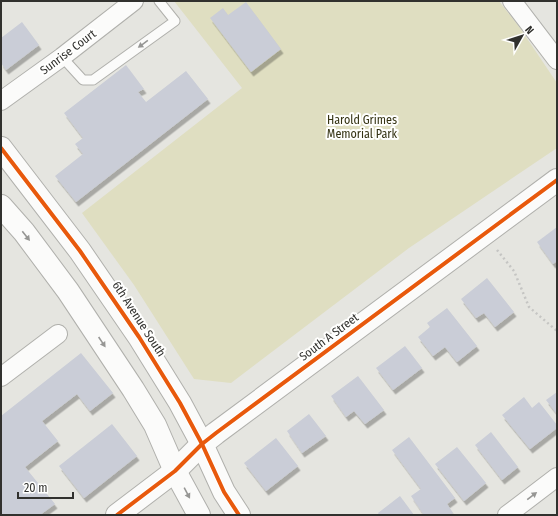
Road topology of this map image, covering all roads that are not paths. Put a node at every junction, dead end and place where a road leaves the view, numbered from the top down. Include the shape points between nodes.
1 (134, 1) edge
2 (159, 1) edge
3 (512, 1) edge
4 (62, 57) junction
5 (557, 60) edge
6 (1, 101) edge
7 (1, 148) edge
8 (557, 180) edge
9 (1, 206) edge
10 (58, 334) dead end
11 (1, 377) edge
12 (202, 444) junction
13 (175, 471) junction
14 (557, 477) edge
15 (117, 515) edge
16 (199, 515) edge
17 (239, 515) edge
18 (507, 515) edge

1 - 4 street, Sunrise Court
2 -> 4 lane via 175,21 93,80 83,80
3 - 5 street
4 - 6 street, Sunrise Court
7 - 12 street, 6th Avenue South via 119,306
8 - 12 street, South A Street
9 -> 13 street via 46,261 112,356 155,425
10 - 11 street
12 - 13 street, South A Street
12 - 17 street, 6th Avenue South via 224,492
13 - 15 street, South A Street
13 -> 16 street
18 -> 14 street

